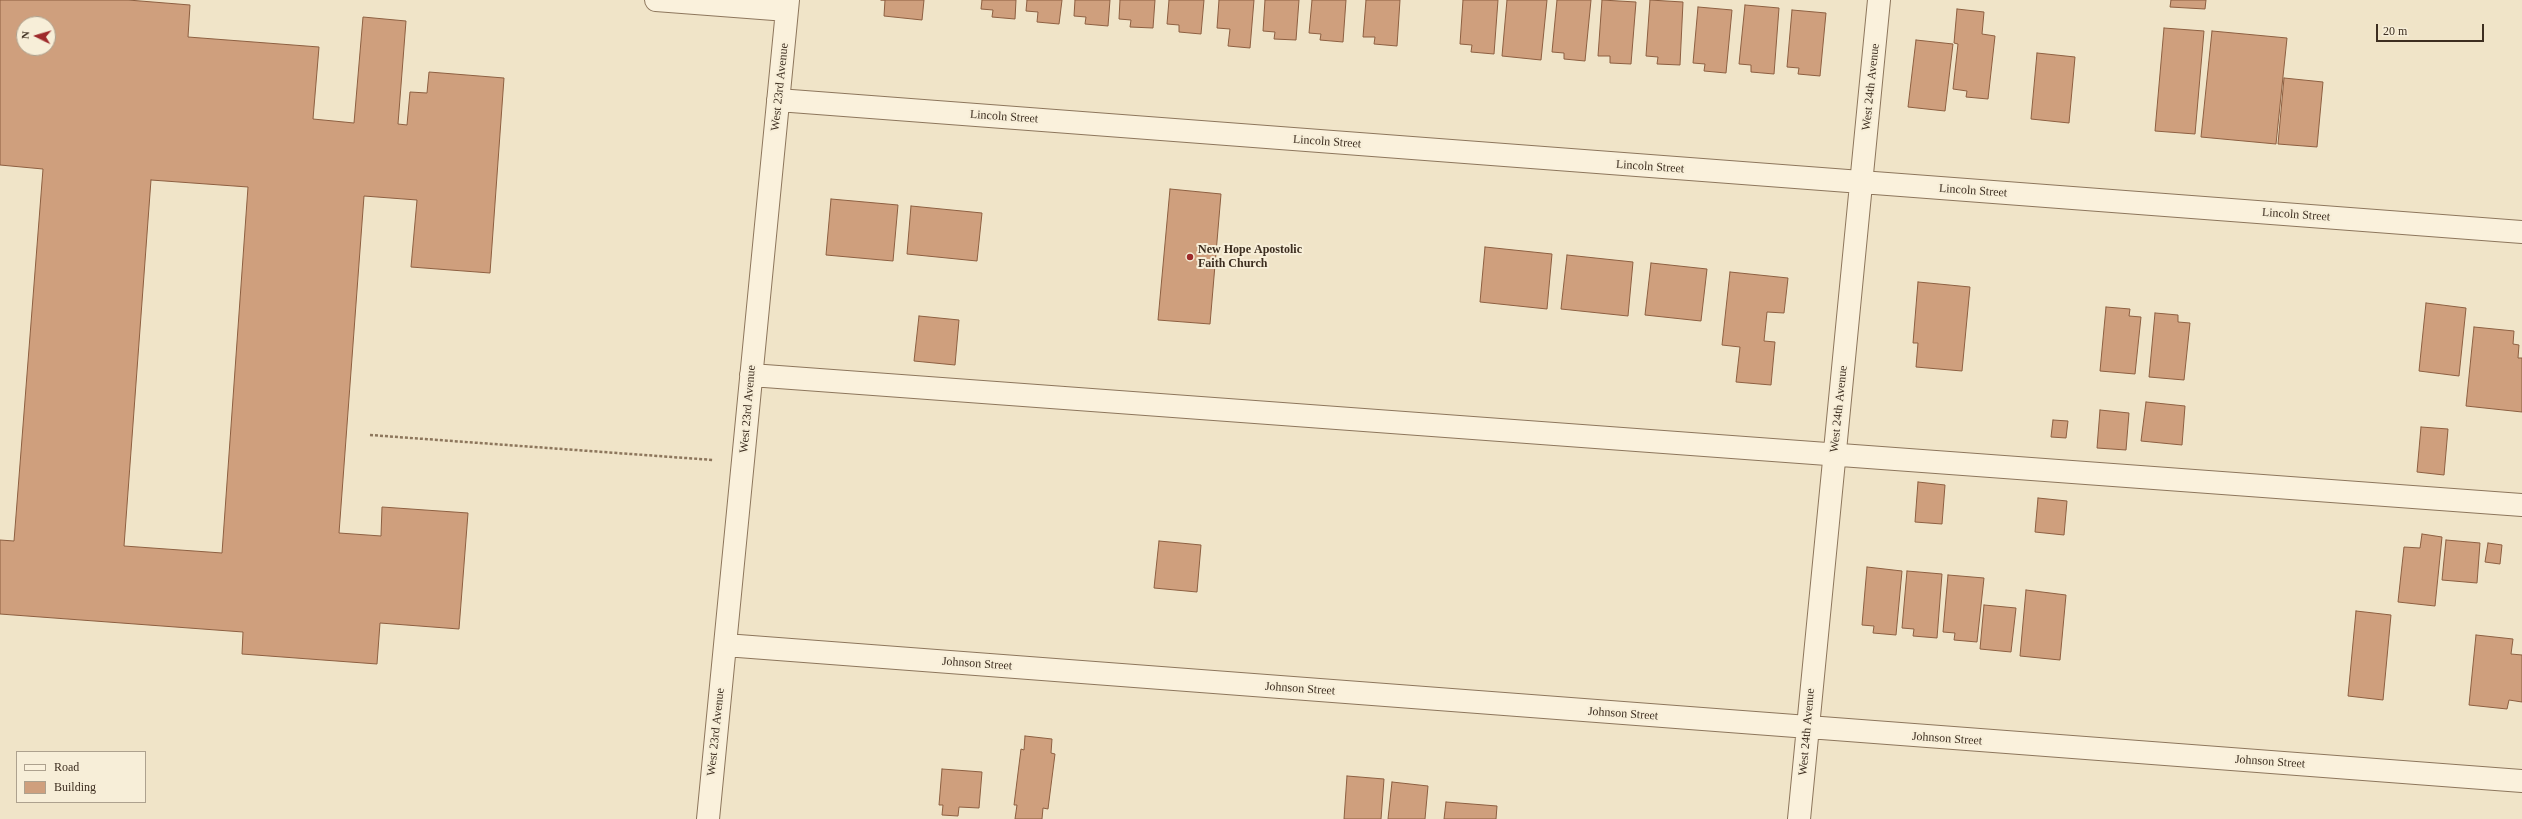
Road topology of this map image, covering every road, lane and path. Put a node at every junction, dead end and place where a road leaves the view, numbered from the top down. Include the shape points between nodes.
1 (656, 0) edge
2 (1879, 0) edge
3 (788, 5) edge
4 (778, 100) junction
5 (1861, 183) junction
6 (2522, 232) edge
7 (751, 375) junction
8 (370, 435) dead end
9 (1834, 454) junction
10 (743, 462) junction
11 (2522, 505) edge
12 (725, 645) junction
13 (1807, 728) junction
14 (2522, 781) edge
15 (708, 819) edge
16 (1799, 819) edge

1 - 3 street
2 - 5 street, West 24th Avenue
3 - 4 street, West 23rd Avenue
4 - 5 street, Lincoln Street
4 - 7 street, West 23rd Avenue
5 - 6 street, Lincoln Street
5 - 9 street, West 24th Avenue
7 - 9 street
7 - 10 street, West 23rd Avenue
8 - 10 path
9 - 11 street
9 - 13 street, West 24th Avenue
10 - 12 street, West 23rd Avenue
12 - 13 street, Johnson Street
12 - 15 street, West 23rd Avenue
13 - 14 street, Johnson Street
13 - 16 street, West 24th Avenue

